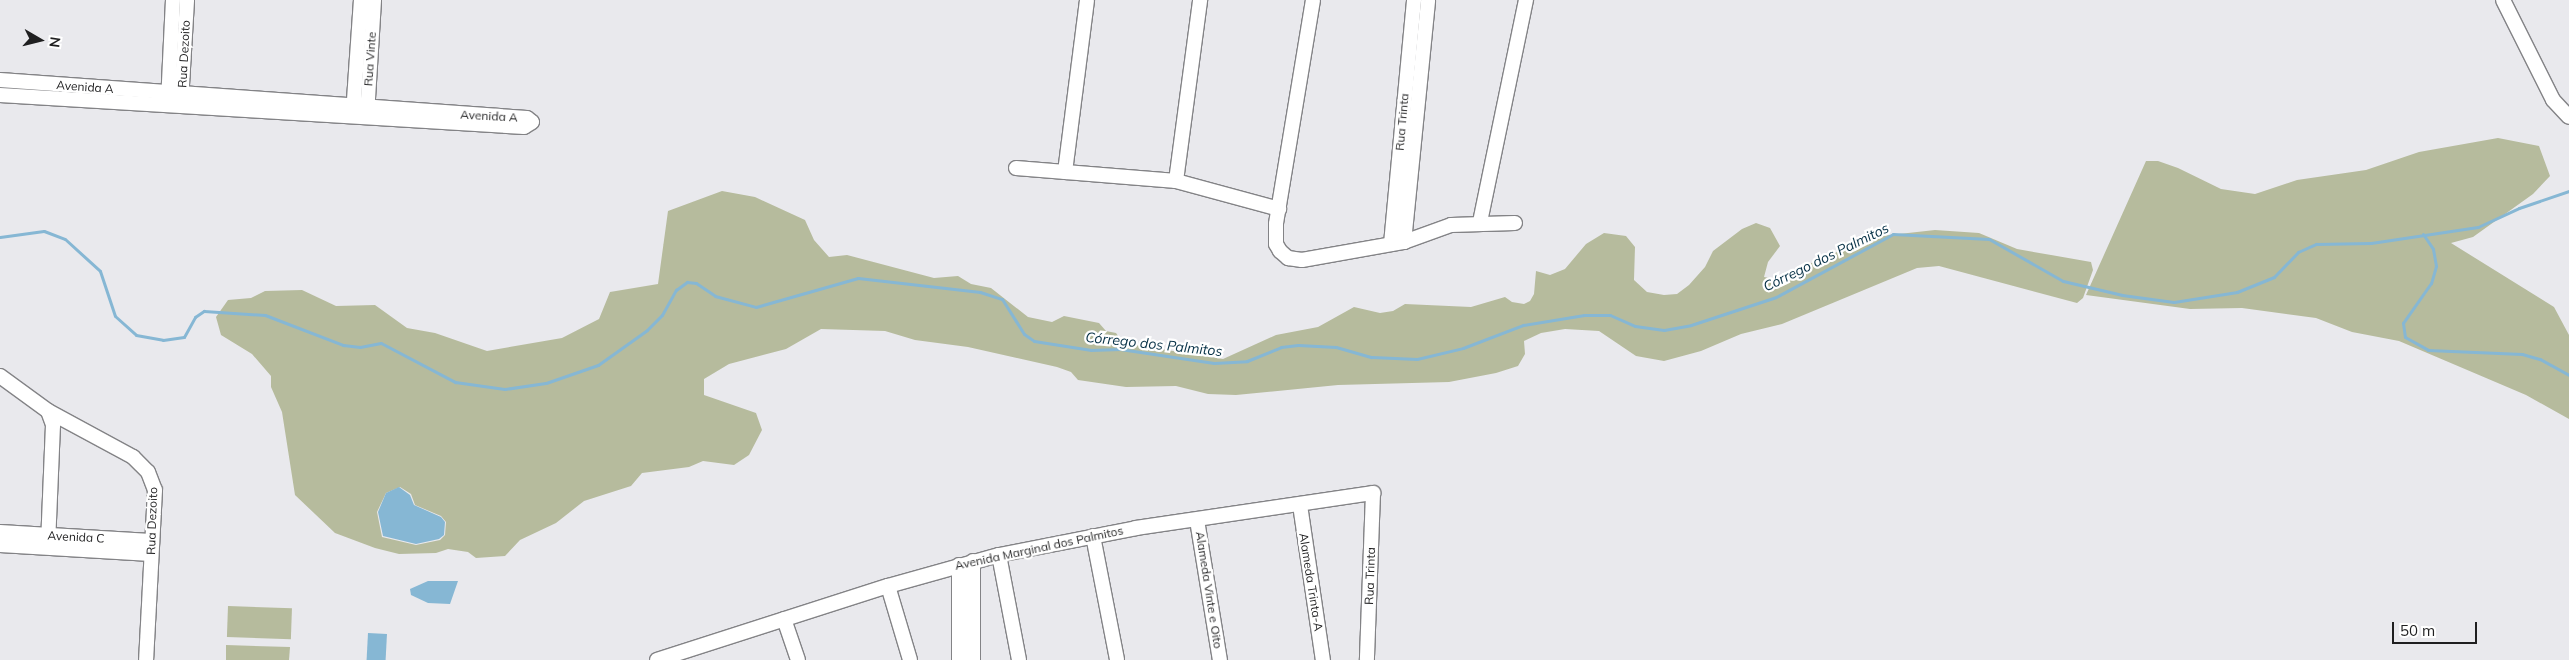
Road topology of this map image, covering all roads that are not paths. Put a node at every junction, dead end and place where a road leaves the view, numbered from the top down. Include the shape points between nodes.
1 (173, 0) edge
2 (187, 0) edge
3 (360, 0) edge
4 (374, 0) edge
5 (1087, 0) edge
6 (1200, 0) edge
7 (1313, 0) edge
8 (1414, 0) edge
9 (1428, 0) edge
10 (1526, 0) edge
11 (2503, 0) edge
12 (0, 80) edge
13 (0, 95) edge
14 (175, 101) junction
15 (360, 112) junction
16 (2569, 117) edge
17 (1016, 168) dead end
18 (1065, 172) junction
19 (1176, 180) junction
20 (1278, 209) junction
21 (1480, 222) junction
22 (1515, 223) dead end
23 (1397, 243) junction
24 (0, 376) edge
25 (48, 410) junction
26 (1373, 493) joint
27 (1300, 505) junction
28 (1197, 520) junction
29 (0, 532) edge
30 (1093, 536) junction
31 (48, 541) junction
32 (0, 545) edge
33 (151, 548) junction
34 (999, 555) junction
35 (973, 561) junction
36 (959, 565) junction
37 (888, 586) junction
38 (784, 620) junction
39 (698, 646) junction
40 (910, 659) edge
41 (1362, 659) edge
42 (146, 660) edge
43 (656, 660) edge
44 (702, 660) edge
45 (798, 660) edge
46 (958, 660) edge
47 (973, 660) edge
48 (1018, 660) edge
49 (1117, 660) edge
50 (1220, 660) edge
51 (1323, 660) edge

1 - 14 street, Rua Dezoito
2 - 14 street, Rua Dezoito
3 - 15 street, Rua Vinte
4 - 15 street, Rua Vinte
5 - 18 street
6 - 19 street
7 - 20 street
8 - 23 street, Rua Trinta
9 - 23 street, Rua Trinta
10 - 21 street
11 - 16 street via 2553,100
12 - 14 street, Avenida A
13 - 14 street, Avenida A
14 - 15 street, Avenida A
15 - 15 street, Avenida A via 524,127 532,122 527,118
17 - 18 street
18 - 19 street
19 - 20 street
20 - 23 street via 1276,244 1283,254 1292,259
21 - 22 street
21 - 23 street via 1446,226
24 - 25 street, Rua Dezoito
25 - 31 street via 54,425
25 - 33 street, Rua Dezoito via 120,449 148,472 155,490
26 - 27 street, Avenida Marginal dos Palmitos
26 - 41 street, Rua Trinta
27 - 28 street, Avenida Marginal dos Palmitos
27 - 51 street, Alameda Trinta-A
28 - 30 street, Avenida Marginal dos Palmitos
28 - 50 street, Alameda Vinte e Oito
29 - 31 street, Avenida C
30 - 34 street, Avenida Marginal dos Palmitos
30 - 49 street
31 - 32 street, Avenida C
31 - 33 street, Avenida C
33 - 42 street, Rua Dezoito
34 - 35 street, Avenida Marginal dos Palmitos
34 - 48 street
35 - 36 street, Avenida Marginal dos Palmitos
35 - 47 street
36 - 37 street, Avenida Marginal dos Palmitos
36 - 46 street
37 - 38 street, Avenida Marginal dos Palmitos
37 - 40 street
38 - 39 street, Avenida Marginal dos Palmitos
38 - 45 street
39 - 43 street, Avenida Marginal dos Palmitos
39 - 44 street

